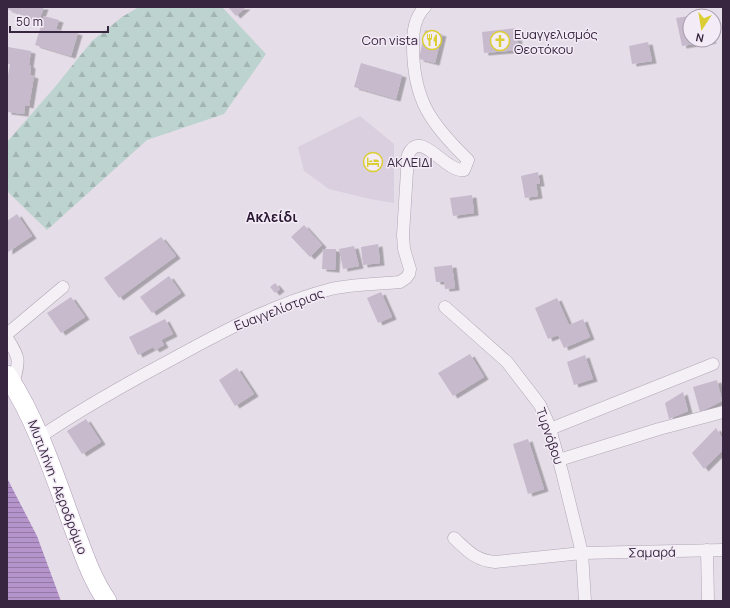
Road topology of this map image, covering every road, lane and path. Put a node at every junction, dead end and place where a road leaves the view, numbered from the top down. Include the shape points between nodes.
1 (425, 7) edge
2 (63, 287) dead end
3 (445, 307) dead end
4 (7, 334) edge
5 (7, 338) edge
6 (714, 364) dead end
7 (10, 379) edge
8 (723, 412) edge
9 (550, 429) junction
10 (40, 437) junction
11 (559, 460) junction
12 (454, 538) dead end
13 (707, 550) junction
14 (723, 550) edge
15 (582, 553) junction
16 (107, 601) edge
17 (585, 601) edge
18 (708, 601) edge

1 - 10 street, Ευαγγελίστριας via 414,27 413,62 418,92 439,130 468,160 464,170 459,171 421,145 411,148 408,155 403,234 410,269 406,278 400,282 332,289 297,300 231,327 70,416
2 - 4 street
3 - 9 street, Τυρνόβου via 507,362 540,405
5 - 7 street via 18,355 18,368
6 - 9 street
7 - 10 main road, Μυτιλήνη - Αεροδρόμιο
8 - 11 street
9 - 11 street, Τυρνόβου
10 - 16 main road, Μυτιλήνη - Αεροδρόμιο via 89,568
11 - 15 street, Τυρνόβου
12 - 15 street, Σαμαρά via 482,561 495,562
13 - 14 street, Σαμαρά
13 - 15 street, Σαμαρά
13 - 18 street
15 - 17 street, Τυρνόβου

